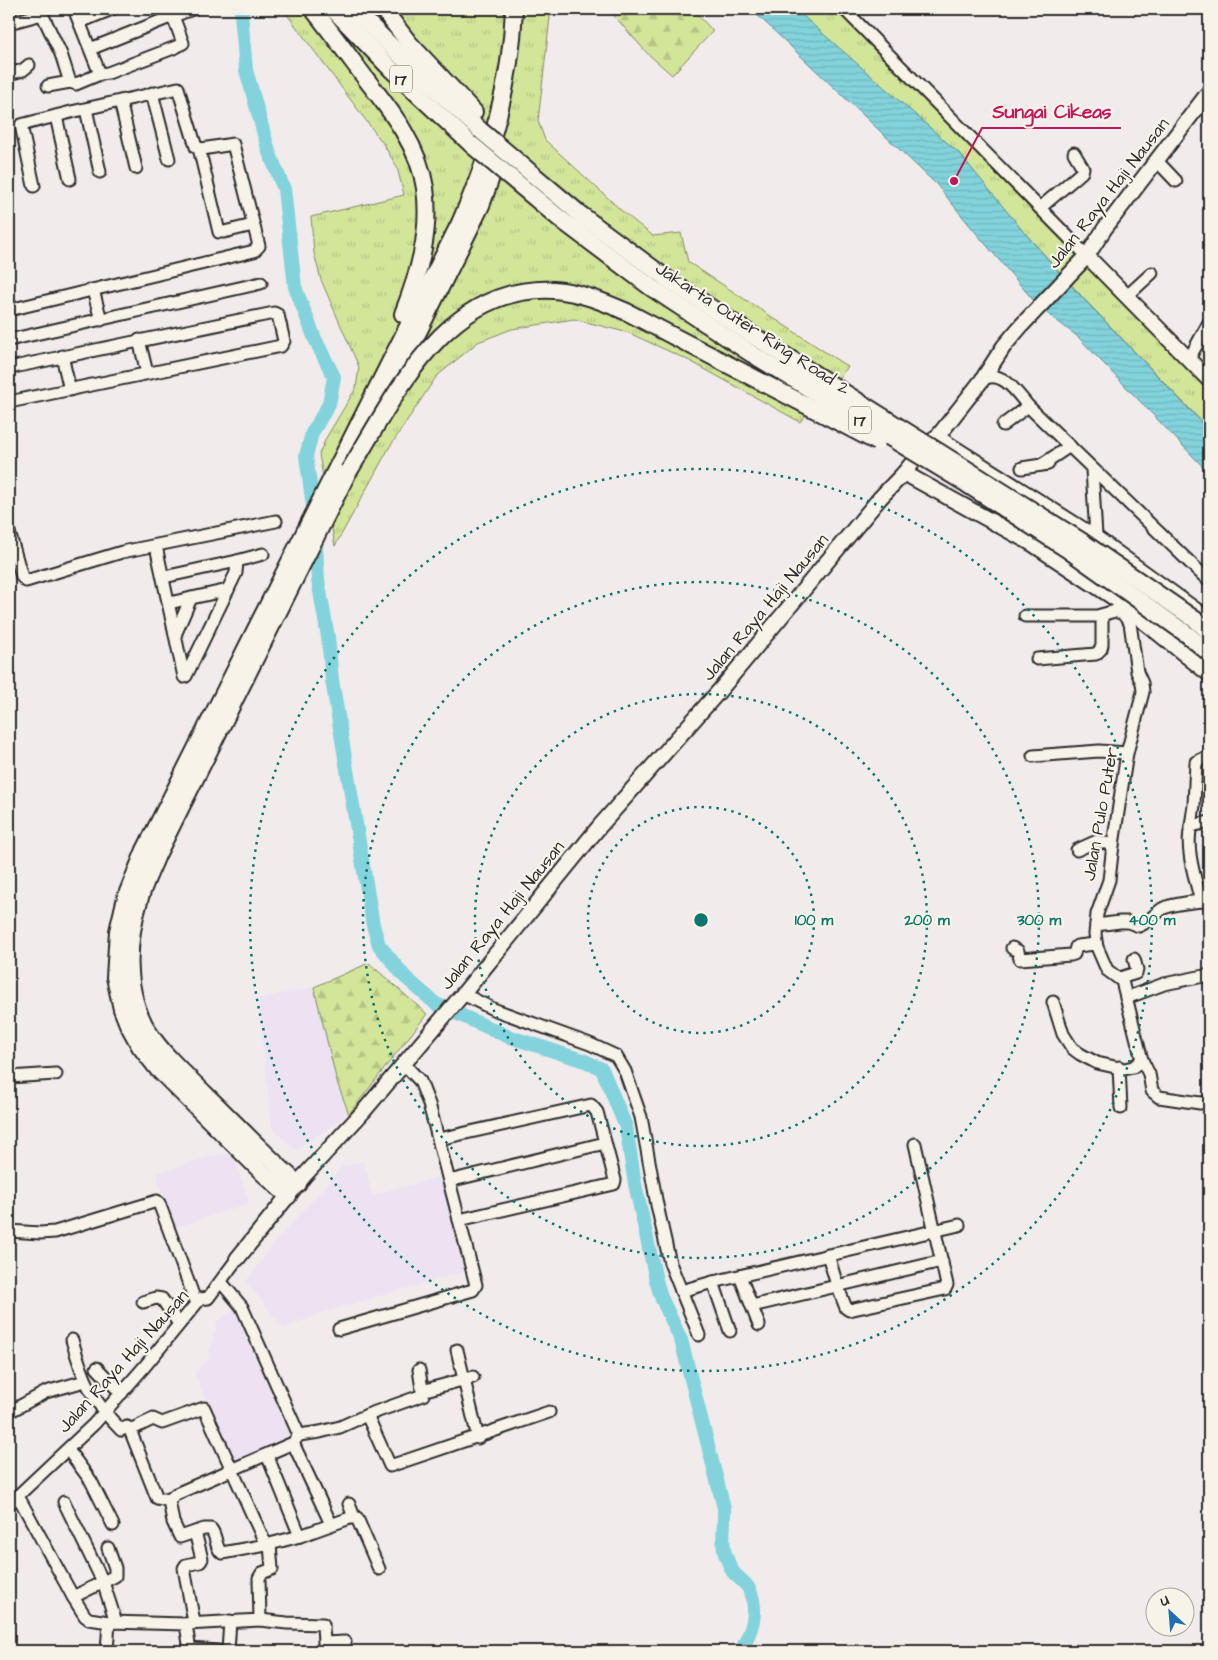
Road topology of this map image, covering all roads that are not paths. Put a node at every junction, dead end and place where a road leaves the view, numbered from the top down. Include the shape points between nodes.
1 (74, 9) edge
2 (112, 9) edge
3 (193, 9) edge
4 (313, 9) edge
5 (333, 9) edge
6 (354, 9) edge
7 (383, 9) edge
8 (514, 9) edge
9 (523, 9) edge
10 (844, 9) edge
11 (42, 11) edge
12 (172, 12) edge
13 (80, 22) junction
14 (9, 23) edge
15 (90, 49) junction
16 (29, 65) dead end
17 (9, 74) edge
18 (100, 74) junction
19 (70, 82) junction
20 (48, 86) dead end
21 (1209, 92) edge
22 (152, 93) junction
23 (120, 101) junction
24 (86, 108) junction
25 (56, 116) junction
26 (198, 148) junction
27 (1074, 153) dead end
28 (170, 159) dead end
29 (1157, 161) junction
30 (136, 168) dead end
31 (100, 172) dead end
32 (70, 178) dead end
33 (1176, 181) dead end
34 (34, 186) dead end
35 (1040, 208) junction
36 (254, 225) junction
37 (632, 253) junction
38 (1084, 259) junction
39 (1152, 273) dead end
40 (261, 283) dead end
41 (93, 290) junction
42 (1127, 296) junction
43 (9, 310) edge
44 (100, 320) junction
45 (1208, 324) dead end
46 (9, 340) edge
47 (139, 340) junction
48 (1004, 346) junction
49 (62, 356) junction
50 (1189, 359) junction
51 (9, 368) edge
52 (147, 373) junction
53 (996, 377) junction
54 (982, 380) junction
55 (1209, 380) edge
56 (70, 390) junction
57 (9, 402) edge
58 (1028, 406) junction
59 (367, 407) junction
60 (1003, 425) dead end
61 (938, 436) junction
62 (1070, 446) junction
63 (1056, 464) dead end
64 (1041, 465) junction
65 (1022, 468) dead end
66 (1092, 469) junction
67 (349, 471) junction
68 (904, 473) junction
69 (967, 484) junction
70 (276, 521) dead end
71 (9, 532) edge
72 (1096, 536) junction
73 (156, 546) junction
74 (263, 554) dead end
75 (237, 562) junction
76 (164, 577) junction
77 (1209, 581) edge
78 (228, 590) junction
79 (190, 598) junction
80 (169, 603) junction
81 (1116, 605) junction
82 (1025, 616) dead end
83 (1102, 616) junction
84 (1209, 618) edge
85 (1209, 632) edge
86 (175, 635) junction
87 (1209, 653) edge
88 (1037, 659) dead end
89 (1209, 674) edge
90 (221, 711) junction
91 (1127, 753) junction
92 (1033, 756) dead end
93 (1209, 756) edge
94 (1209, 822) edge
95 (1191, 826) junction
96 (1113, 845) junction
97 (1077, 850) dead end
98 (1205, 900) edge
99 (1096, 924) junction
100 (1096, 944) junction
101 (1012, 948) dead end
102 (1134, 959) dead end
103 (1209, 975) edge
104 (1120, 978) junction
105 (461, 996) junction
106 (1126, 998) junction
107 (1053, 1002) dead end
108 (1142, 1060) junction
109 (404, 1064) junction
110 (1119, 1067) junction
111 (56, 1074) dead end
112 (9, 1077) edge
113 (1209, 1102) edge
114 (1121, 1108) dead end
115 (439, 1139) junction
116 (605, 1143) junction
117 (915, 1144) dead end
118 (449, 1181) junction
119 (289, 1186) junction
120 (459, 1220) junction
121 (959, 1225) dead end
122 (9, 1231) edge
123 (935, 1231) junction
124 (828, 1255) junction
125 (237, 1259) joint
126 (942, 1261) junction
127 (740, 1276) junction
128 (713, 1282) junction
129 (222, 1283) junction
130 (837, 1285) junction
131 (681, 1291) junction
132 (143, 1302) dead end
133 (196, 1303) junction
134 (752, 1306) junction
135 (179, 1324) junction
136 (759, 1325) dead end
137 (339, 1329) dead end
138 (730, 1331) dead end
139 (698, 1336) dead end
140 (72, 1340) dead end
141 (457, 1350) dead end
142 (97, 1368) dead end
143 (419, 1370) dead end
144 (468, 1378) junction
145 (85, 1381) junction
146 (422, 1391) junction
147 (122, 1393) junction
148 (9, 1412) edge
149 (104, 1412) junction
150 (549, 1412) dead end
151 (366, 1415) junction
152 (130, 1430) junction
153 (478, 1438) junction
154 (296, 1439) junction
155 (68, 1450) junction
156 (267, 1455) junction
157 (232, 1470) junction
158 (13, 1500) edge
159 (169, 1500) junction
160 (64, 1502) dead end
161 (349, 1504) dead end
162 (354, 1517) junction
163 (331, 1524) junction
164 (113, 1525) dead end
165 (195, 1532) junction
166 (300, 1536) junction
167 (268, 1545) junction
168 (108, 1548) dead end
169 (379, 1569) dead end
170 (103, 1582) junction
171 (73, 1597) junction
172 (260, 1620) junction
173 (230, 1621) junction
174 (112, 1622) junction
175 (190, 1623) junction
176 (190, 1650) edge
177 (107, 1651) edge
178 (218, 1651) edge
179 (228, 1651) edge
180 (345, 1651) edge

1 - 13 street
2 - 13 street
3 - 12 street
4 - 59 highway via 404,131 425,186 426,227 419,270
5 - 69 highway, Jakarta Outer Ring Road 2 / 17, bridge via 449,125 605,254 752,354
6 - 37 highway, Jakarta Outer Ring Road 2 / 17, bridge via 480,130 556,195
7 - 37 highway, bridge via 409,43 484,121
8 - 59 highway, bridge via 504,93 481,172 460,222
9 - 67 highway, bridge via 514,90 502,146 488,186
10 - 35 street
11 - 14 street
11 - 19 street
12 - 15 street
12 - 18 street via 183,43
13 - 15 street
15 - 18 street
16 - 17 street
18 - 19 street via 76,84
19 - 20 street
21 - 29 main road, Jalan Raya Haji Nausan
22 - 23 street
22 - 26 street via 180,90
22 - 28 street
23 - 24 street
23 - 30 street
24 - 25 street
24 - 31 street
25 - 32 street
25 - 34 street via 21,125
26 - 36 street via 233,144
26 - 36 street via 219,232
27 - 35 street via 1083,170
29 - 33 street
29 - 38 main road, Jalan Raya Haji Nausan
35 - 38 street
36 - 41 street via 259,246 254,251
37 - 85 highway, Jakarta Outer Ring Road 2 / 17, bridge via 752,334 1082,541
38 - 42 main road
38 - 48 main road, Jalan Raya Haji Nausan
39 - 42 street
40 - 44 street
41 - 43 street
41 - 44 street
42 - 50 main road
44 - 46 street
45 - 50 street
47 - 49 street
47 - 52 street
47 - 52 street via 274,313 278,315 284,341 281,346
48 - 53 street
48 - 54 main road, Jalan Raya Haji Nausan
49 - 51 street
49 - 56 street
50 - 55 main road
52 - 56 street
53 - 54 street
53 - 58 street via 1012,388
54 - 61 main road, Jalan Raya Haji Nausan
56 - 57 street
58 - 60 street
58 - 62 street
59 - 90 highway
61 - 68 main road, Jalan Raya Haji Nausan via 925,445
61 - 72 street
62 - 64 street
62 - 66 street
63 - 64 street
64 - 65 street
66 - 72 street
66 - 77 street
67 - 69 highway, bridge via 406,378 442,334 478,307 496,299 515,293 556,290 593,298 627,312 877,442
67 - 90 highway
68 - 81 main road via 1031,543
68 - 105 main road, Jalan Raya Haji Nausan via 599,827
69 - 87 highway, Jakarta Outer Ring Road 2 / 17, bridge via 1067,549
70 - 73 street
71 - 73 street via 26,581 122,552
72 - 84 street
73 - 76 street
74 - 75 street
75 - 76 street
75 - 78 street
76 - 80 street
78 - 79 street
78 - 86 street via 185,677
79 - 80 street
79 - 86 street
80 - 86 street
81 - 83 street
81 - 89 main road
81 - 91 street, Jalan Pulo Puter via 1130,623 1143,692
82 - 83 street
83 - 88 street via 1102,649 1096,654
90 - 119 highway via 132,879 118,931 115,977 132,1035 148,1057 264,1174
91 - 92 street via 1099,751
91 - 96 street, Jalan Pulo Puter
93 - 95 street via 1196,762
94 - 95 street
95 - 98 street via 1190,854
96 - 97 street via 1097,841
96 - 99 street, Jalan Pulo Puter via 1109,880 1099,905
98 - 99 street via 1168,907 1140,926 1128,922
99 - 100 street, Jalan Pulo Puter
100 - 101 street via 1077,946 1071,955 1020,959 1018,951
100 - 104 street, Jalan Pulo Puter via 1107,970
102 - 104 street via 1136,973
103 - 106 street via 1164,984
104 - 106 street, Jalan Pulo Puter
105 - 109 main road, Jalan Raya Haji Nausan
105 - 131 street via 616,1056 641,1117 668,1256
106 - 108 street, Jalan Pulo Puter
107 - 110 street via 1063,1034 1072,1048 1090,1060
108 - 110 street via 1128,1069
108 - 113 street, Jalan Pulo Puter via 1159,1098
109 - 115 street via 424,1089
109 - 119 main road, Jalan Raya Haji Nausan via 338,1139
110 - 114 street
111 - 112 street
115 - 116 street via 588,1105 598,1112
115 - 118 street
116 - 118 street
116 - 120 street via 614,1184
117 - 123 street
118 - 120 street
119 - 125 main road, Jalan Raya Haji Nausan
120 - 137 street via 476,1283 473,1290
121 - 123 street
122 - 133 street via 55,1232 157,1200
123 - 124 street
123 - 126 street
124 - 127 street
124 - 130 street
125 - 129 street, Jalan Raya Haji Nausan
126 - 130 street
126 - 130 street via 946,1289 851,1310 846,1308
127 - 128 street
127 - 134 street
128 - 131 street
128 - 138 street
129 - 133 street, Jalan Raya Haji Nausan via 208,1298
129 - 154 street via 242,1307
130 - 134 street
131 - 139 street
132 - 135 street via 162,1299
133 - 135 street, Jalan Raya Haji Nausan
134 - 136 street
135 - 147 street, Jalan Raya Haji Nausan
140 - 145 street
141 - 144 street
142 - 147 street
143 - 146 street
144 - 146 street
144 - 153 street
145 - 148 street via 46,1392
145 - 149 street
146 - 151 street via 423,1396
147 - 149 street, Jalan Raya Haji Nausan
149 - 152 street via 121,1430 127,1427
149 - 155 street, Jalan Raya Haji Nausan
150 - 153 street
151 - 153 street via 390,1466
151 - 154 street
152 - 157 street via 153,1419 162,1423 203,1408
152 - 159 street via 157,1498
154 - 156 street
154 - 163 street
155 - 158 street, Jalan Raya Haji Nausan
155 - 164 street via 90,1481
156 - 157 street
156 - 166 street
157 - 159 street
157 - 167 street
158 - 171 street
159 - 165 street via 180,1537
160 - 170 street
161 - 162 street
162 - 163 street
162 - 169 street via 359,1520
163 - 166 street
165 - 167 street via 211,1530 222,1553
165 - 175 street via 202,1559 184,1568
166 - 167 street
167 - 172 street via 273,1566 259,1578
168 - 170 street via 116,1575
170 - 171 street
170 - 174 street
171 - 174 street via 85,1616
172 - 173 street
172 - 180 street via 323,1624 324,1642 345,1642
173 - 175 street
173 - 179 street
174 - 175 street
174 - 177 street
175 - 176 street
176 - 178 street

